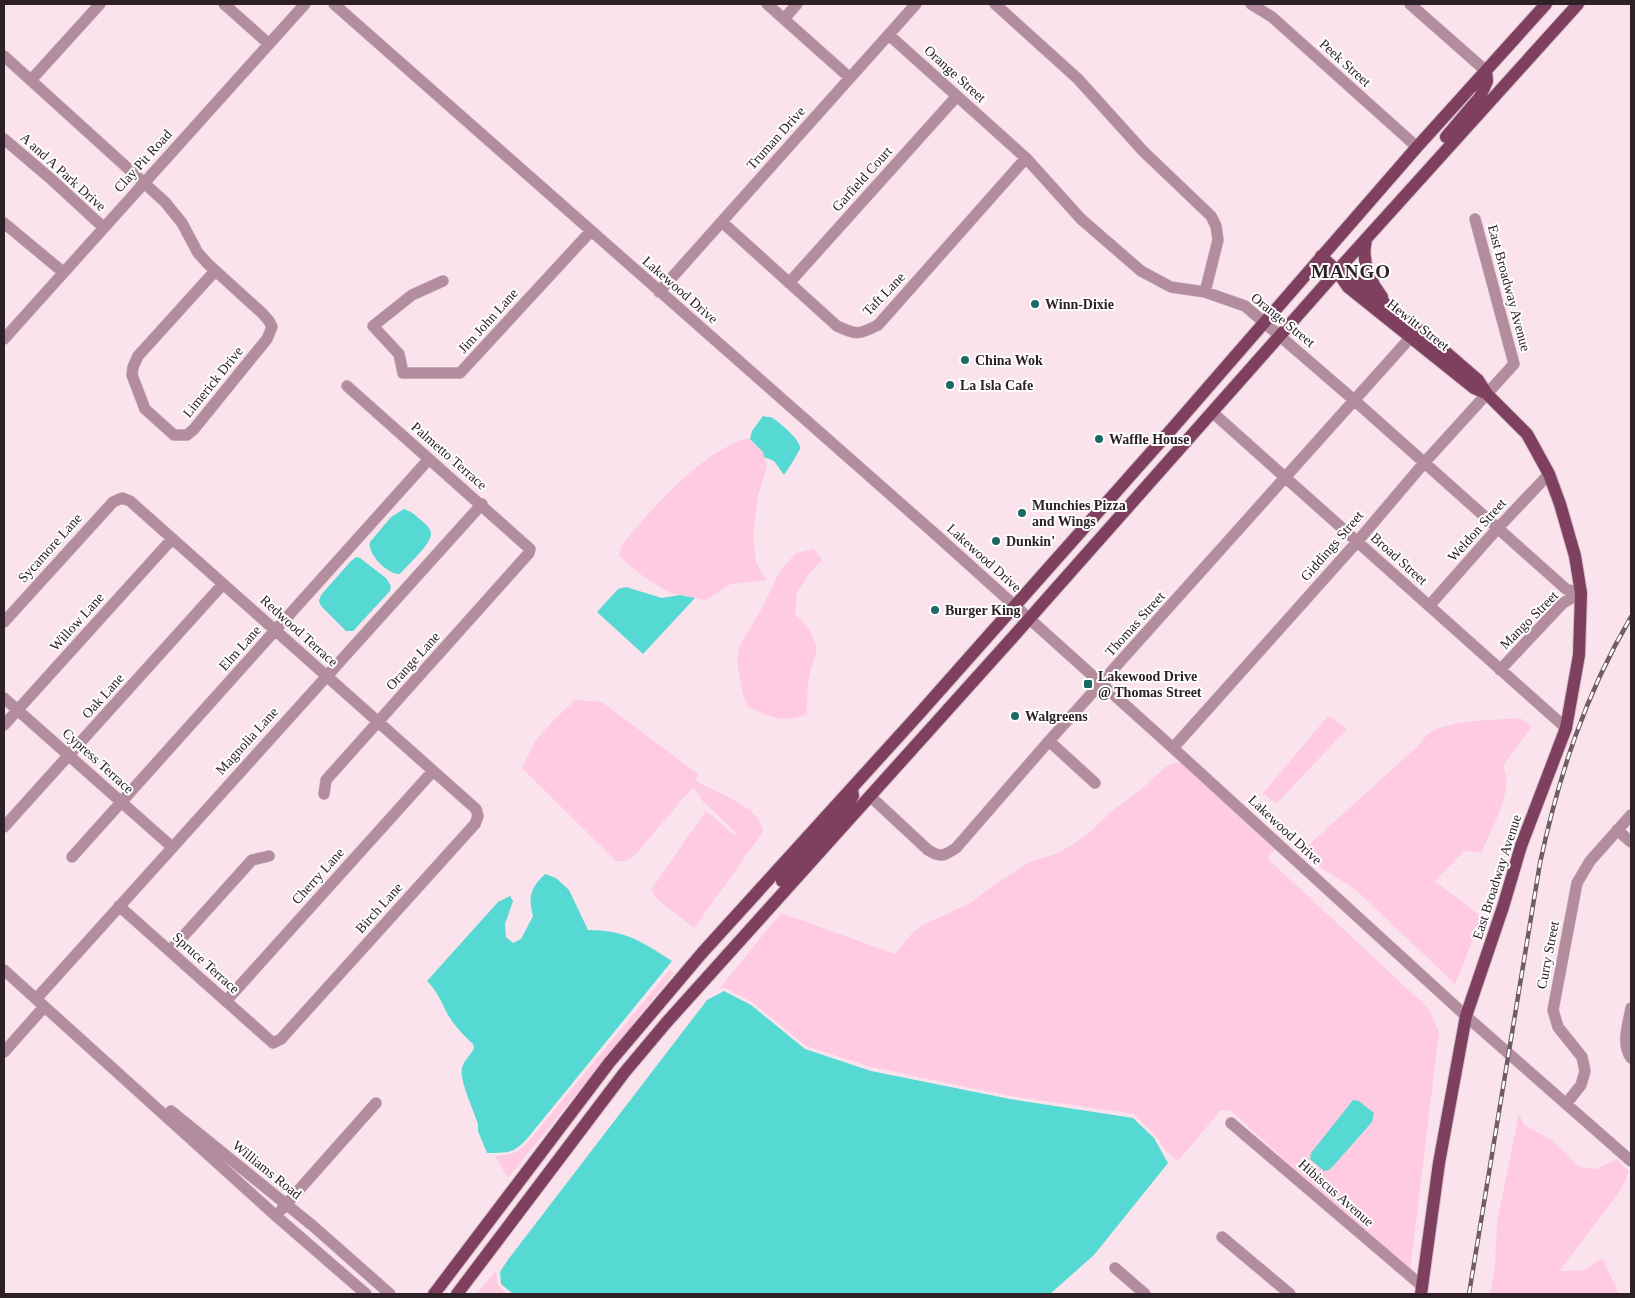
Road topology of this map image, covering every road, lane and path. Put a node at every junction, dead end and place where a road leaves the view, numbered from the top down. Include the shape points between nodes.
1 (100, 4) edge
2 (224, 4) edge
3 (305, 4) edge
4 (334, 4) edge
5 (767, 4) edge
6 (797, 4) edge
7 (916, 4) edge
8 (995, 4) edge
9 (1251, 4) edge
10 (1410, 4) edge
11 (1546, 4) edge
12 (1578, 4) edge
13 (784, 19) junction
14 (889, 35) junction
15 (269, 44) junction
16 (4, 56) edge
17 (1486, 71) junction
18 (850, 78) junction
19 (31, 80) junction
20 (957, 96) junction
21 (4, 139) edge
22 (1418, 147) junction
23 (1026, 158) junction
24 (1437, 160) junction
25 (144, 182) junction
26 (1475, 218) dead end
27 (722, 222) junction
28 (4, 223) edge
29 (103, 227) junction
30 (591, 231) junction
31 (1366, 240) junction
32 (1321, 256) junction
33 (215, 271) junction
34 (1337, 271) junction
35 (63, 272) junction
36 (443, 280) dead end
37 (789, 283) junction
38 (659, 292) junction
39 (1205, 292) junction
40 (1392, 308) junction
41 (1264, 322) junction
42 (1280, 336) junction
43 (1410, 338) junction
44 (4, 339) edge
45 (1514, 364) joint
46 (347, 386) dead end
47 (1487, 394) junction
48 (1354, 400) junction
49 (1212, 412) junction
50 (429, 459) junction
51 (1424, 462) junction
52 (1549, 474) junction
53 (1286, 478) junction
54 (122, 498) joint
55 (482, 504) junction
56 (1497, 528) junction
57 (172, 539) junction
58 (1357, 542) junction
59 (530, 549) joint
60 (224, 584) junction
61 (1581, 593) junction
62 (1014, 605) junction
63 (1429, 606) junction
64 (1029, 618) junction
65 (4, 622) edge
66 (276, 630) junction
67 (1500, 670) junction
68 (327, 676) junction
69 (1102, 683) junction
70 (4, 698) edge
71 (18, 710) junction
72 (919, 714) junction
73 (379, 722) junction
74 (4, 725) edge
75 (1566, 728) junction
76 (1049, 741) junction
77 (1173, 748) junction
78 (69, 756) junction
79 (433, 771) junction
80 (1095, 782) dead end
81 (851, 788) junction
82 (454, 790) joint
83 (324, 794) dead end
84 (870, 796) junction
85 (122, 802) junction
86 (1631, 815) edge
87 (4, 828) edge
88 (1617, 830) junction
89 (1631, 842) edge
90 (172, 847) junction
91 (269, 856) dead end
92 (72, 857) dead end
93 (773, 903) junction
94 (119, 906) junction
95 (170, 951) junction
96 (4, 970) edge
97 (226, 1001) junction
98 (40, 1003) junction
99 (1631, 1008) edge
100 (1466, 1016) junction
101 (273, 1043) joint
102 (4, 1052) edge
103 (1631, 1058) edge
104 (120, 1074) junction
105 (376, 1103) dead end
106 (1566, 1104) junction
107 (1231, 1123) dead end
108 (1631, 1161) edge
109 (286, 1204) junction
110 (276, 1216) junction
111 (1222, 1237) dead end
112 (1115, 1268) dead end
113 (1421, 1290) edge
114 (366, 1294) edge
115 (390, 1294) edge
116 (434, 1294) edge
117 (457, 1294) edge
118 (1145, 1294) edge
119 (1290, 1294) edge

1 - 19 street
2 - 15 street
3 - 15 street, Clay Pit Road
4 - 30 street, Lakewood Drive
5 - 13 street
6 - 13 street
7 - 14 street, Truman Drive
8 - 39 street via 1078,79 1143,150 1211,216 1218,240
9 - 22 street, Peek Street via 1272,17
10 - 17 street
11 - 17 main road
12 - 24 main road
13 - 18 street
14 - 18 street, Truman Drive
14 - 20 street, Orange Street
15 - 25 street, Clay Pit Road
16 - 19 street, Limerick Drive
17 - 22 main road
17 - 24 main road via 1487,81 1480,97 1442,142
18 - 27 street, Truman Drive
19 - 25 street, Limerick Drive
20 - 23 street, Orange Street
20 - 37 street, Garfield Court
21 - 29 street, A and A Park Drive
22 - 32 main road
23 - 37 street, Taft Lane via 878,325 863,333 837,326
23 - 39 street, Orange Street via 1081,219 1141,272 1171,287
24 - 31 main road
25 - 29 street, Clay Pit Road
25 - 33 street, Limerick Drive via 182,223 198,253
26 - 45 street, East Broadway Avenue
27 - 37 street, Taft Lane
27 - 38 street, Truman Drive
28 - 35 street
29 - 35 street, Clay Pit Road
30 - 36 street, Jim John Lane via 460,373 403,373 399,354 373,326 412,295
30 - 38 street, Lakewood Drive
31 - 34 main road
31 - 40 main road via 1366,267 1372,284
32 - 34 main road, Hewitt Street
32 - 41 main road
33 - 33 street, Limerick Drive via 138,356 133,367 132,375 145,409 174,435 187,435 194,429 267,339 272,327 262,313
34 - 40 main road, Hewitt Street
34 - 42 main road
34 - 43 main road, Hewitt Street via 1348,288
35 - 44 street, Clay Pit Road
38 - 62 street, Lakewood Drive
39 - 41 street, Orange Street via 1245,306
40 - 47 main road, Hewitt Street via 1478,380
41 - 42 street, Orange Street
41 - 62 main road
42 - 48 street, Orange Street
42 - 49 main road
43 - 47 main road, Hewitt Street via 1474,388
43 - 48 street, Thomas Street
45 - 47 street, Giddings Street
46 - 50 street, Palmetto Terrace
47 - 51 street, Giddings Street
47 - 52 main road, Hewitt Street via 1528,434
48 - 51 street, Orange Street
48 - 53 street, Thomas Street
49 - 53 street, Broad Street
49 - 64 main road
50 - 55 street, Palmetto Terrace
50 - 66 street, Elm Lane
51 - 56 street, Orange Street
51 - 58 street, Giddings Street
52 - 56 street, Weldon Street
52 - 61 main road, East Broadway Avenue via 1576,556
53 - 58 street, Broad Street
53 - 69 street, Thomas Street
54 - 57 street, Redwood Terrace via 130,501
54 - 65 street, Sycamore Lane via 113,502
55 - 59 street, Palmetto Terrace
55 - 68 street, Magnolia Lane
56 - 61 street, Orange Street via 1566,589
56 - 63 street, Weldon Street
57 - 60 street, Redwood Terrace
57 - 71 street, Willow Lane
58 - 63 street, Broad Street
58 - 77 street, Giddings Street
59 - 73 street, Orange Lane
60 - 66 street, Redwood Terrace
60 - 78 street, Oak Lane
61 - 67 street, Mango Street via 1563,603
61 - 75 main road, East Broadway Avenue via 1579,655
62 - 64 street, Lakewood Drive
62 - 72 main road
63 - 67 street, Broad Street
64 - 69 street, Lakewood Drive
64 - 84 main road
66 - 68 street, Redwood Terrace
66 - 85 street, Elm Lane
67 - 75 street, Broad Street
68 - 73 street, Redwood Terrace
68 - 90 street, Magnolia Lane
69 - 76 street, Thomas Street
69 - 77 street, Lakewood Drive
70 - 71 street, Cypress Terrace
71 - 74 street, Willow Lane
71 - 78 street, Cypress Terrace
72 - 81 main road
72 - 84 main road via 905,740 872,778 868,786
73 - 79 street, Redwood Terrace
73 - 83 street, Orange Lane via 326,780
75 - 100 main road, East Broadway Avenue via 1521,846
76 - 80 street
76 - 84 street, Thomas Street via 956,848 942,856 928,850
77 - 100 street, Lakewood Drive
78 - 85 street, Cypress Terrace
78 - 87 street, Oak Lane
79 - 82 street, Redwood Terrace
79 - 97 street, Cherry Lane
81 - 93 main road via 853,796 850,802 777,886
81 - 116 main road via 702,953 609,1063
82 - 101 street, Birch Lane via 476,809 475,824 281,1039
84 - 93 main road
85 - 90 street, Cypress Terrace
85 - 92 street, Elm Lane
86 - 88 street, Curry Street
88 - 89 street
88 - 106 street, Curry Street via 1590,861 1578,884 1553,1010 1558,1027 1582,1057 1586,1071 1581,1085
90 - 94 street, Magnolia Lane
91 - 95 street via 252,860
93 - 117 main road via 624,1074
94 - 95 street, Spruce Terrace
94 - 98 street, Magnolia Lane
95 - 97 street, Spruce Terrace
96 - 98 street, Williams Road
97 - 101 street, Spruce Terrace
98 - 102 street, Magnolia Lane
98 - 104 street, Williams Road
99 - 103 street via 1625,1040 1626,1051
100 - 106 street, Lakewood Drive
100 - 113 main road, East Broadway Avenue via 1438,1163
104 - 109 street, Williams Road
104 - 110 street, Williams Road
105 - 109 street
106 - 108 street, Lakewood Drive
107 - 113 street, Hibiscus Avenue
109 - 110 street
109 - 115 street, Williams Road
110 - 114 street, Williams Road
111 - 119 street
112 - 118 street

